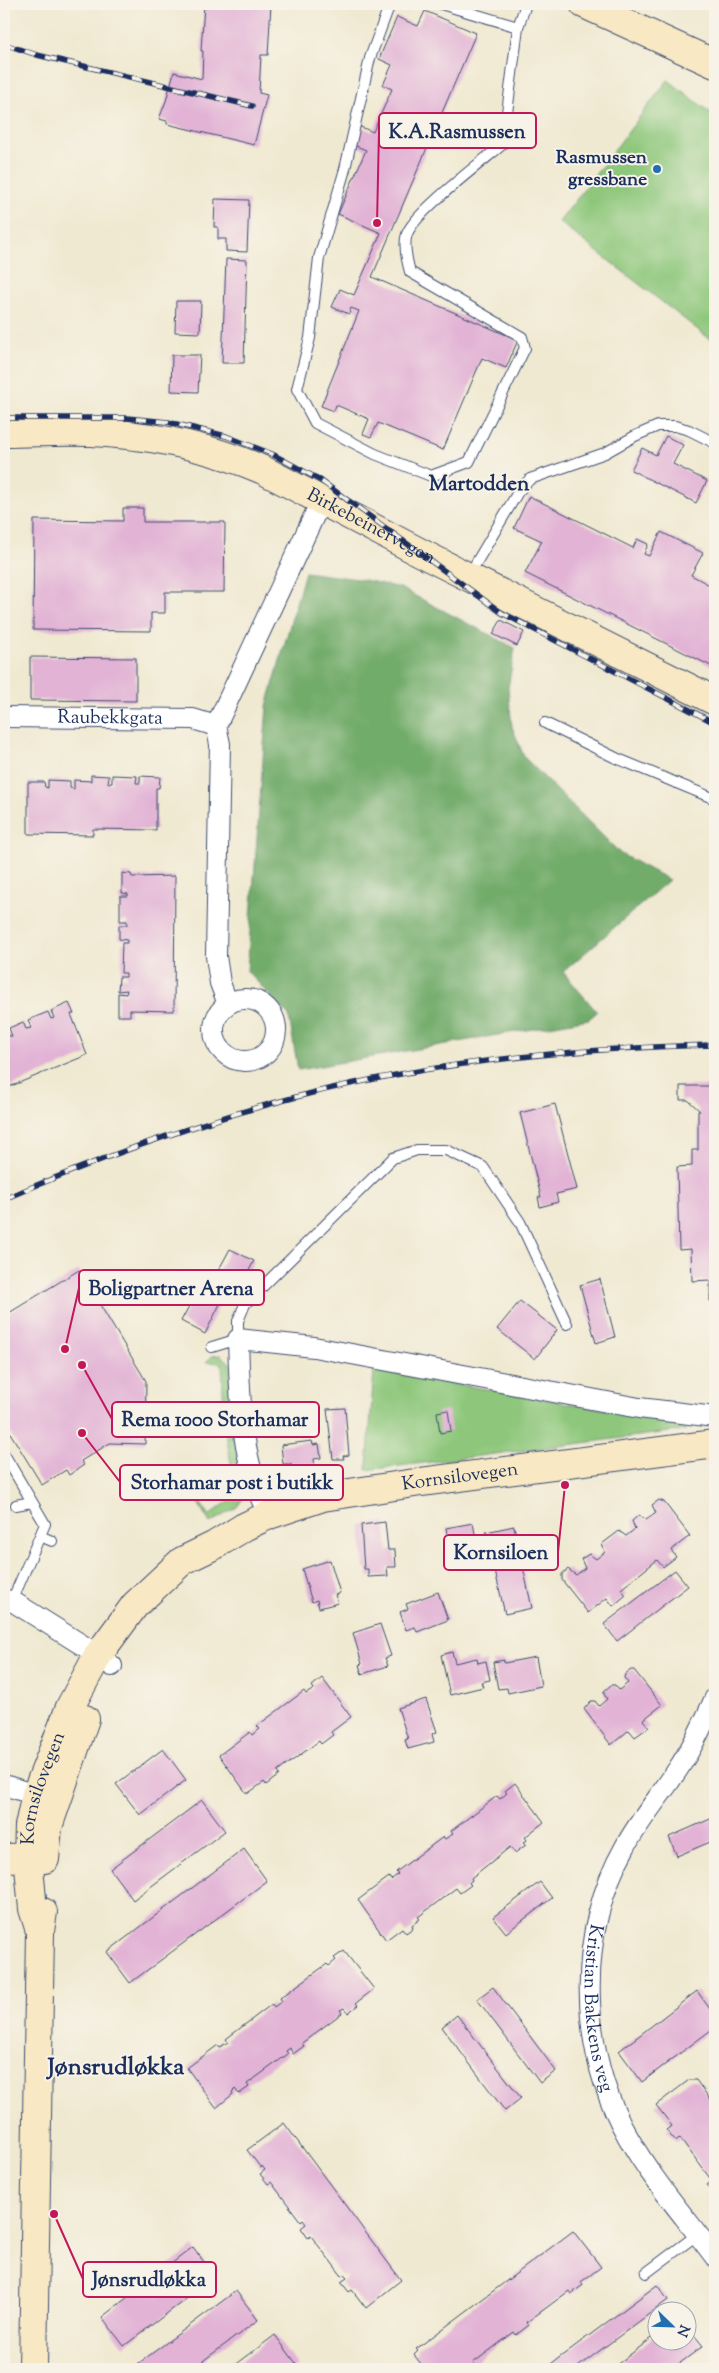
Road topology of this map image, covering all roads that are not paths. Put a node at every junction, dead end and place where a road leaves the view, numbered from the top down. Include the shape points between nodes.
1 (394, 4) edge
2 (441, 4) edge
3 (526, 4) edge
4 (584, 4) edge
5 (518, 27) junction
6 (715, 64) edge
7 (4, 433) edge
8 (715, 443) edge
9 (320, 501) junction
10 (468, 578) junction
11 (715, 701) edge
12 (4, 717) edge
13 (546, 723) dead end
14 (216, 726) junction
15 (715, 799) edge
16 (228, 1004) dead end
17 (567, 1324) dead end
18 (238, 1339) junction
19 (212, 1347) dead end
20 (715, 1417) edge
21 (715, 1444) edge
22 (4, 1454) edge
23 (181, 1472) dead end
24 (167, 1480) dead end
25 (32, 1502) junction
26 (16, 1505) dead end
27 (269, 1515) junction
28 (40, 1536) junction
29 (52, 1541) dead end
30 (8, 1600) edge
31 (105, 1660) junction
32 (715, 1698) edge
33 (4, 1785) edge
34 (26, 1792) dead end
35 (25, 1857) edge
36 (698, 2234) junction
37 (715, 2257) edge
38 (646, 2272) dead end
39 (33, 2369) edge

1 - 5 lane via 388,9 370,58 345,169 319,258 310,338 297,389 315,423 375,454 431,476 469,462 526,348 522,337 410,272 406,256 407,234 422,213 503,144
2 - 5 lane
3 - 5 lane
4 - 6 main road
7 - 9 main road, Birkebeinervegen via 107,433 154,439 239,460
8 - 10 lane via 689,430 658,426 605,454 530,478 518,492
9 - 10 main road, Birkebeinervegen
9 - 14 street
10 - 11 main road, Birkebeinervegen
12 - 14 street, Raubekkgata via 193,719
13 - 15 lane via 616,758
14 - 16 street via 220,744 216,956 220,983
17 - 18 lane via 520,1222 483,1166 446,1150 417,1150 393,1158 246,1304 238,1321
18 - 19 lane
18 - 20 street via 314,1347 639,1408
18 - 27 street via 244,1438 261,1502
21 - 27 main road, Kornsilovegen via 363,1489 323,1497
22 - 25 lane
23 - 24 lane
25 - 26 lane
25 - 28 lane via 45,1524
27 - 31 main road, Kornsilovegen via 182,1560 135,1605
28 - 29 lane
28 - 30 lane
30 - 31 street
31 - 35 main road, Kornsilovegen via 70,1708 36,1794
32 - 36 street, Kristian Bakkens veg via 688,1752 624,1848 597,1922 590,1981 590,2011 607,2094 628,2137
33 - 34 street
35 - 39 main road, Kornsilovegen via 40,1931
36 - 37 street, Kristian Bakkens veg
36 - 38 lane

